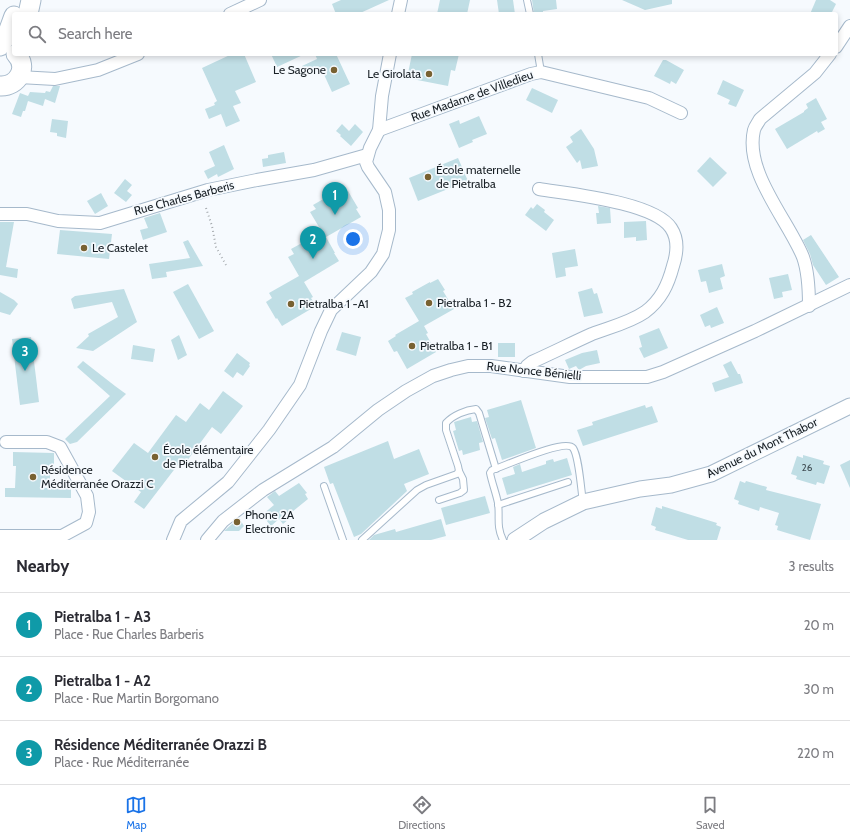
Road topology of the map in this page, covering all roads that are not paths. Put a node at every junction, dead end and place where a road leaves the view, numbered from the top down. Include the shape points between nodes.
1 (19, 0) edge
2 (31, 0) edge
3 (260, 0) edge
4 (401, 0) edge
5 (527, 0) edge
6 (15, 12) edge
7 (28, 12) edge
8 (234, 12) edge
9 (398, 12) edge
10 (530, 12) edge
11 (12, 20) edge
12 (850, 26) edge
13 (838, 44) edge
14 (0, 46) edge
15 (0, 49) edge
16 (12, 52) edge
17 (18, 56) edge
18 (133, 56) edge
19 (390, 56) edge
20 (538, 56) edge
21 (828, 56) edge
22 (541, 72) junction
23 (20, 77) junction
24 (0, 86) edge
25 (681, 114) dead end
26 (379, 130) junction
27 (367, 155) junction
28 (539, 190) dead end
29 (0, 214) edge
30 (850, 285) edge
31 (809, 306) junction
32 (524, 371) junction
33 (850, 406) edge
34 (6, 442) dead end
35 (496, 469) junction
36 (459, 471) junction
37 (568, 482) dead end
38 (324, 486) dead end
39 (439, 500) dead end
40 (583, 502) junction
41 (498, 505) junction
42 (0, 536) edge
43 (173, 540) edge
44 (206, 540) edge
45 (343, 540) edge
46 (362, 540) edge
47 (503, 540) edge
48 (515, 540) edge

1 - 6 main road
2 - 7 main road
3 - 8 street
4 - 9 street
5 - 10 lane
11 - 14 main road
12 - 13 street
15 - 16 main road
17 - 23 main road via 22,66
18 - 23 street via 98,70 55,79
19 - 26 street
20 - 22 lane
21 - 31 street via 815,73 754,128 754,160 803,258 809,289
22 - 25 street, Rue Madame de Villedieu via 649,98
22 - 26 street, Rue Madame de Villedieu
23 - 24 main road via 11,85
26 - 27 street
27 - 29 street, Rue Charles Barberis via 314,170 208,190 100,223 58,221 27,214
27 - 43 street via 368,167 385,192 390,210 390,230 384,254 371,272 331,310 300,385 269,430 228,482 181,521
28 - 32 street via 605,199 660,218 670,227 677,248 669,281 654,305 625,322 592,334 532,362
30 - 31 street, Rue Nonce Bénielli
31 - 32 street, Rue Nonce Bénielli via 647,377 570,377
32 - 44 street, Rue Nonce Bénielli via 491,366 468,366 445,372 413,387 378,410 333,447 263,490 223,522
33 - 40 street, Avenue du Mont Thabor via 711,474 671,485
34 - 42 street via 47,442 60,447 87,496 89,512 86,523 62,536
35 - 36 lane via 476,409 450,418 446,423
35 - 40 lane via 563,444 569,445 576,456
35 - 41 lane via 490,473
36 - 39 lane via 464,490
36 - 46 lane via 453,476 417,490
37 - 41 lane
38 - 45 lane
40 - 48 street, Avenue du Mont Thabor via 544,521
41 - 47 lane via 498,525

